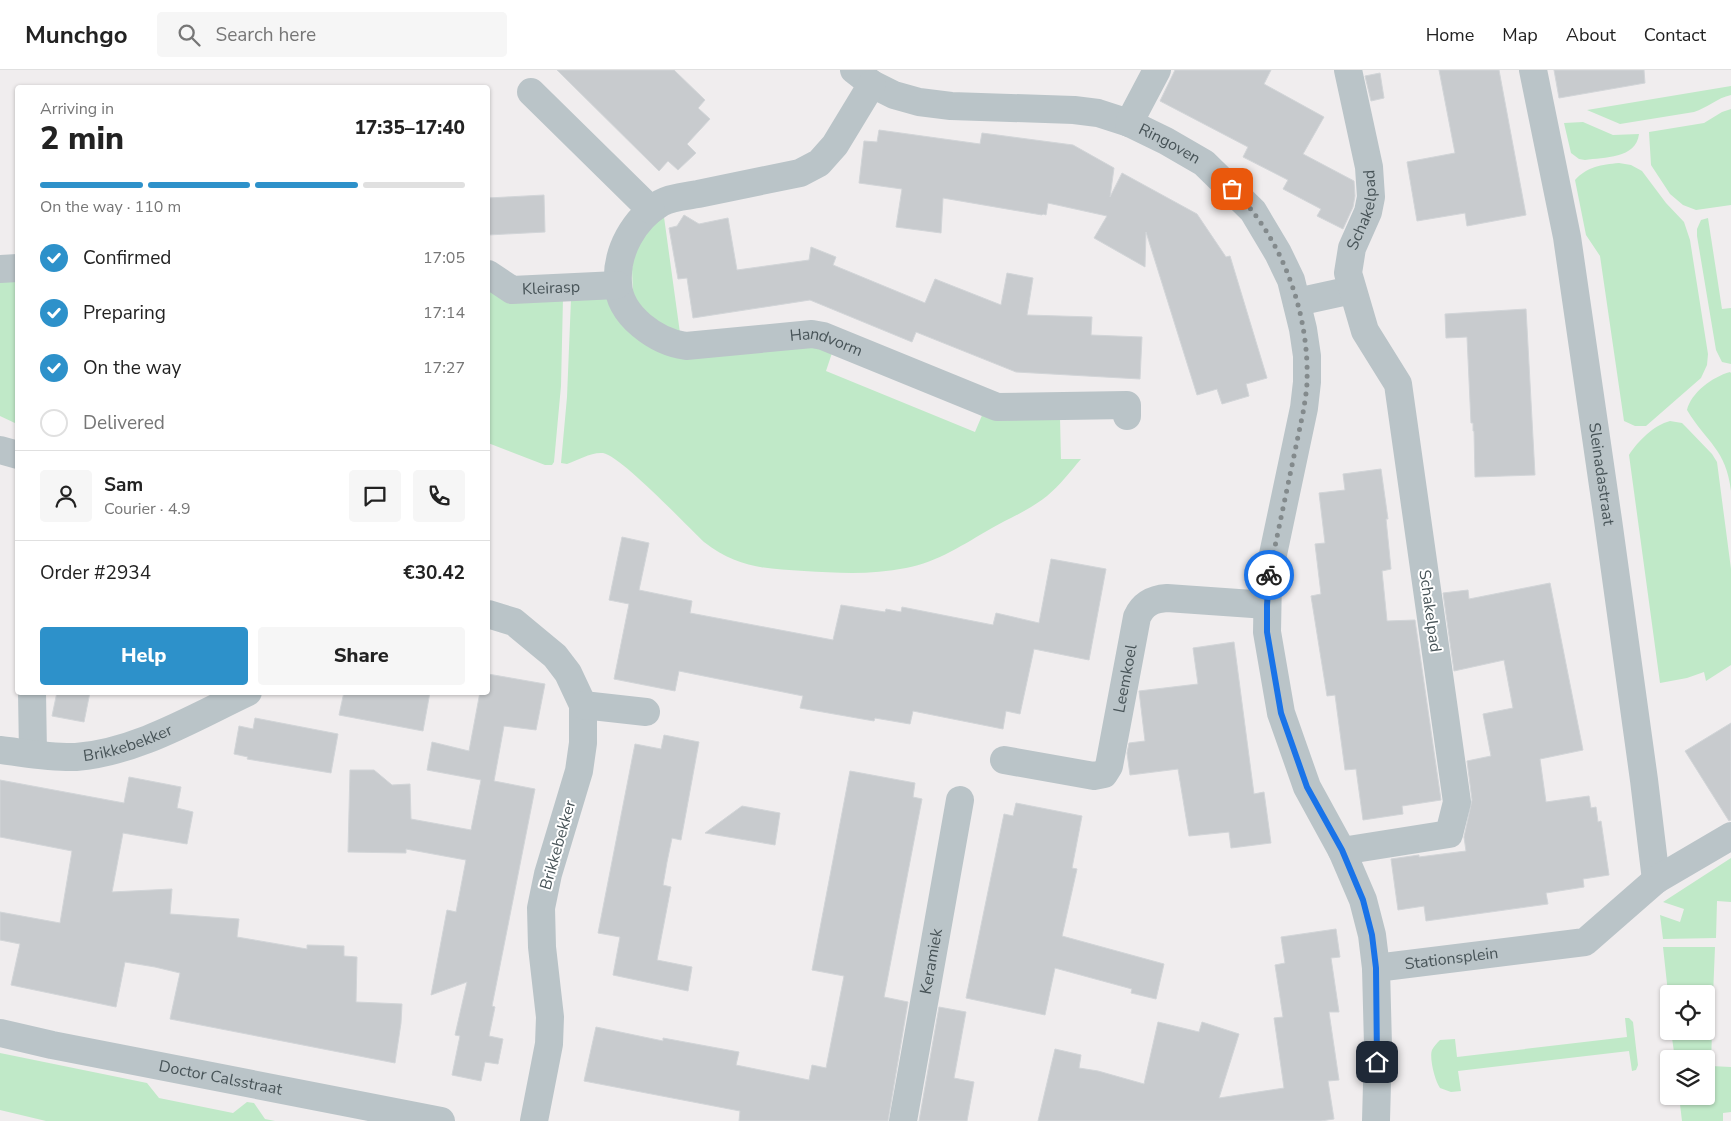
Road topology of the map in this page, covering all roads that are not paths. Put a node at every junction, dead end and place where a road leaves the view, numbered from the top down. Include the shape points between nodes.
1 (1157, 70) edge
2 (1348, 70) edge
3 (1532, 70) edge
4 (863, 77) edge
5 (531, 92) dead end
6 (1129, 123) junction
7 (652, 210) junction
8 (15, 268) edge
9 (0, 269) edge
10 (490, 275) edge
11 (618, 285) junction
12 (1352, 290) junction
13 (1297, 302) junction
14 (1127, 416) dead end
15 (0, 450) edge
16 (15, 454) edge
17 (1267, 605) junction
18 (490, 615) edge
19 (32, 695) edge
20 (241, 695) edge
21 (582, 705) junction
22 (646, 712) dead end
23 (0, 750) edge
24 (33, 754) junction
25 (1004, 760) dead end
26 (960, 800) dead end
27 (1731, 836) edge
28 (1342, 850) junction
29 (1656, 880) junction
30 (1376, 968) junction
31 (0, 1033) edge
32 (441, 1121) edge
33 (534, 1121) edge
34 (903, 1121) edge
35 (1376, 1121) edge

1 - 6 street
2 - 12 street, Schakelpad via 1369,167 1371,197 1349,261
3 - 29 street, Sleinadastraat via 1567,237
4 - 6 street, Ringoven via 894,95 919,102 1074,110 1098,113
4 - 7 street, Handvorm via 834,145 819,162 800,173 663,201
5 - 7 street
6 - 13 street, Ringoven via 1204,163 1253,212 1278,253
7 - 11 street, Handvorm via 636,224 626,242
8 - 9 street
10 - 11 street, Kleirasp via 512,290
11 - 14 street, Handvorm via 630,313 648,331 678,345 818,335 997,407 1127,405
12 - 13 street
12 - 28 street, Schakelpad via 1365,331 1398,384 1457,802 1449,834
13 - 17 street, Ringoven via 1306,347 1308,382 1268,578
15 - 16 street
17 - 25 street, Leemkoel via 1167,598 1155,599 1141,609 1109,766 1104,774 1094,776
17 - 28 street, Ringoven via 1267,632 1281,713 1307,787
18 - 21 street, Brikkebekker via 514,622 555,656 568,672
19 - 24 street
20 - 24 street, Brikkebekker via 135,744 104,753 75,757
21 - 22 street
21 - 33 street, Brikkebekker via 583,743 579,771 541,908 550,1017 549,1044
23 - 24 street, Brikkebekker
26 - 34 street, Keramiek
27 - 29 street, Stationsplein
28 - 30 street, Ringoven via 1363,900
29 - 30 street, Stationsplein via 1585,942
30 - 35 street
31 - 32 street, Doctor Calsstraat

